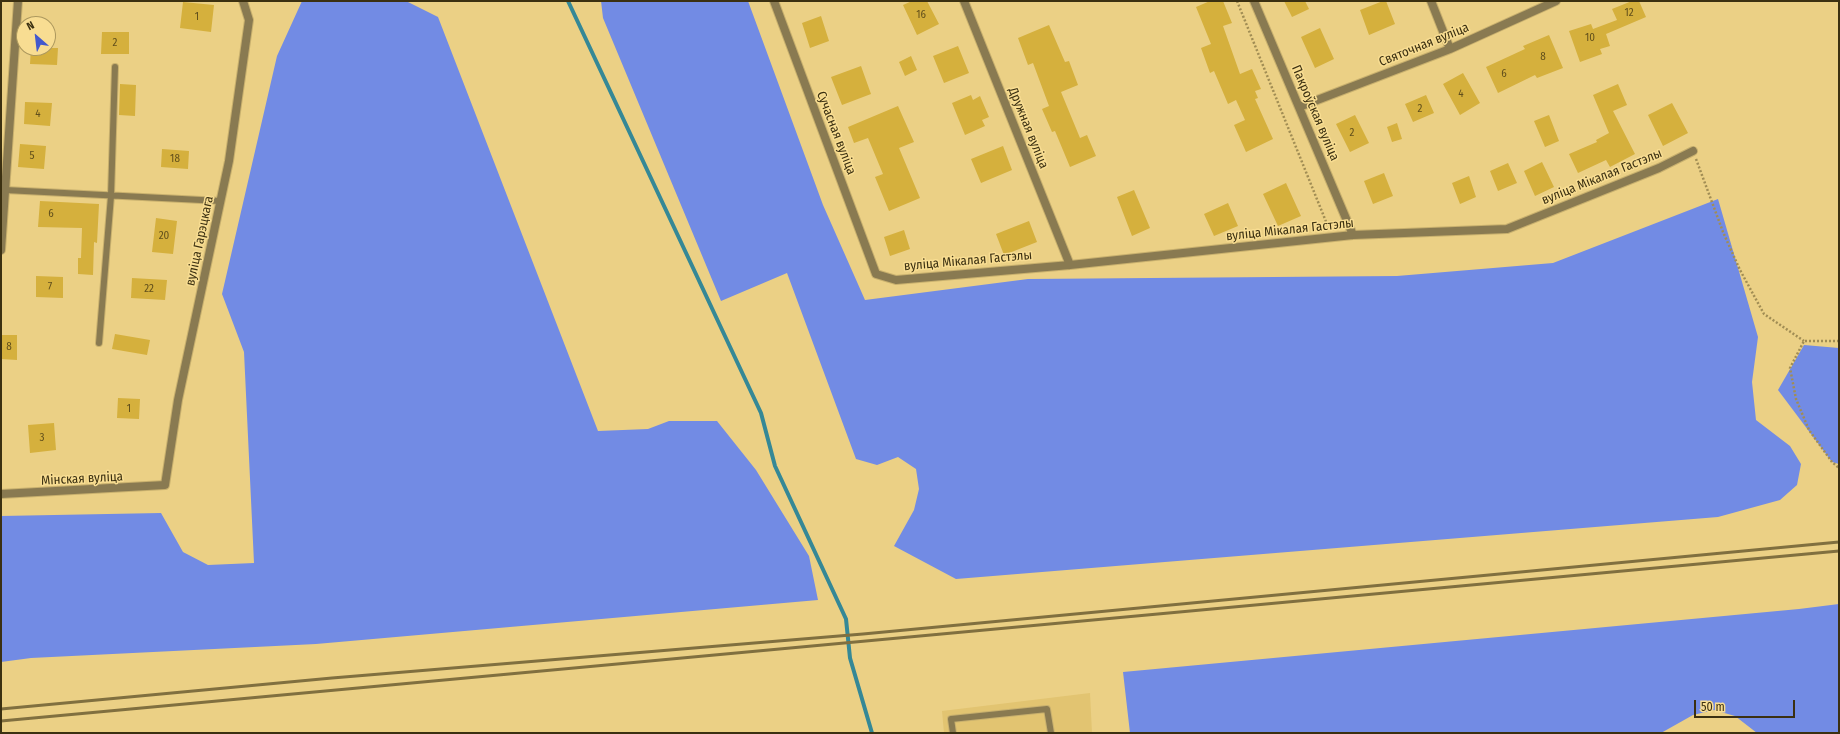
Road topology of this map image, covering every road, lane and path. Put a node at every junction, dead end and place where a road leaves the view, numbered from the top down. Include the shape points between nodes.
1 (18, 1) edge
2 (243, 1) edge
3 (774, 1) edge
4 (964, 1) edge
5 (1237, 1) edge
6 (1254, 1) edge
7 (1431, 1) edge
8 (1556, 1) edge
9 (1450, 49) junction
10 (115, 67) dead end
11 (1299, 107) junction
12 (1693, 151) joint
13 (5, 190) junction
14 (111, 196) junction
15 (220, 201) junction
16 (1353, 235) junction
17 (1332, 237) junction
18 (1, 250) edge
19 (1070, 265) junction
20 (876, 274) joint
21 (1804, 341) junction
22 (1839, 341) edge
23 (99, 343) dead end
24 (1839, 468) edge
25 (165, 485) joint
26 (1, 494) edge
27 (953, 733) edge
28 (1051, 733) edge

1 - 13 street
2 - 15 street, вуліца Гарэцкага via 249,20 229,161
3 - 20 street, Сучасная вуліца
4 - 19 street, Дружная вуліца
5 - 17 path
6 - 11 street, Пакроўская вуліца
7 - 9 street
8 - 9 street, Святочная вуліца
9 - 11 street, Святочная вуліца
10 - 14 lane
11 - 16 street, Пакроўская вуліца
12 - 16 street, вуліца Мікалая Гастэлы via 1659,168 1507,229
12 - 21 path via 1723,232 1764,314
13 - 14 lane
13 - 18 street
14 - 15 lane
14 - 23 lane
15 - 25 street, вуліца Гарэцкага via 178,400
16 - 17 street, вуліца Мікалая Гастэлы
17 - 19 street, вуліца Мікалая Гастэлы
19 - 20 street, вуліца Мікалая Гастэлы via 896,280
21 - 22 path
21 - 24 path via 1790,368 1796,399 1808,430
25 - 26 street, Мінская вуліца
27 - 28 lane via 951,719 1047,709

